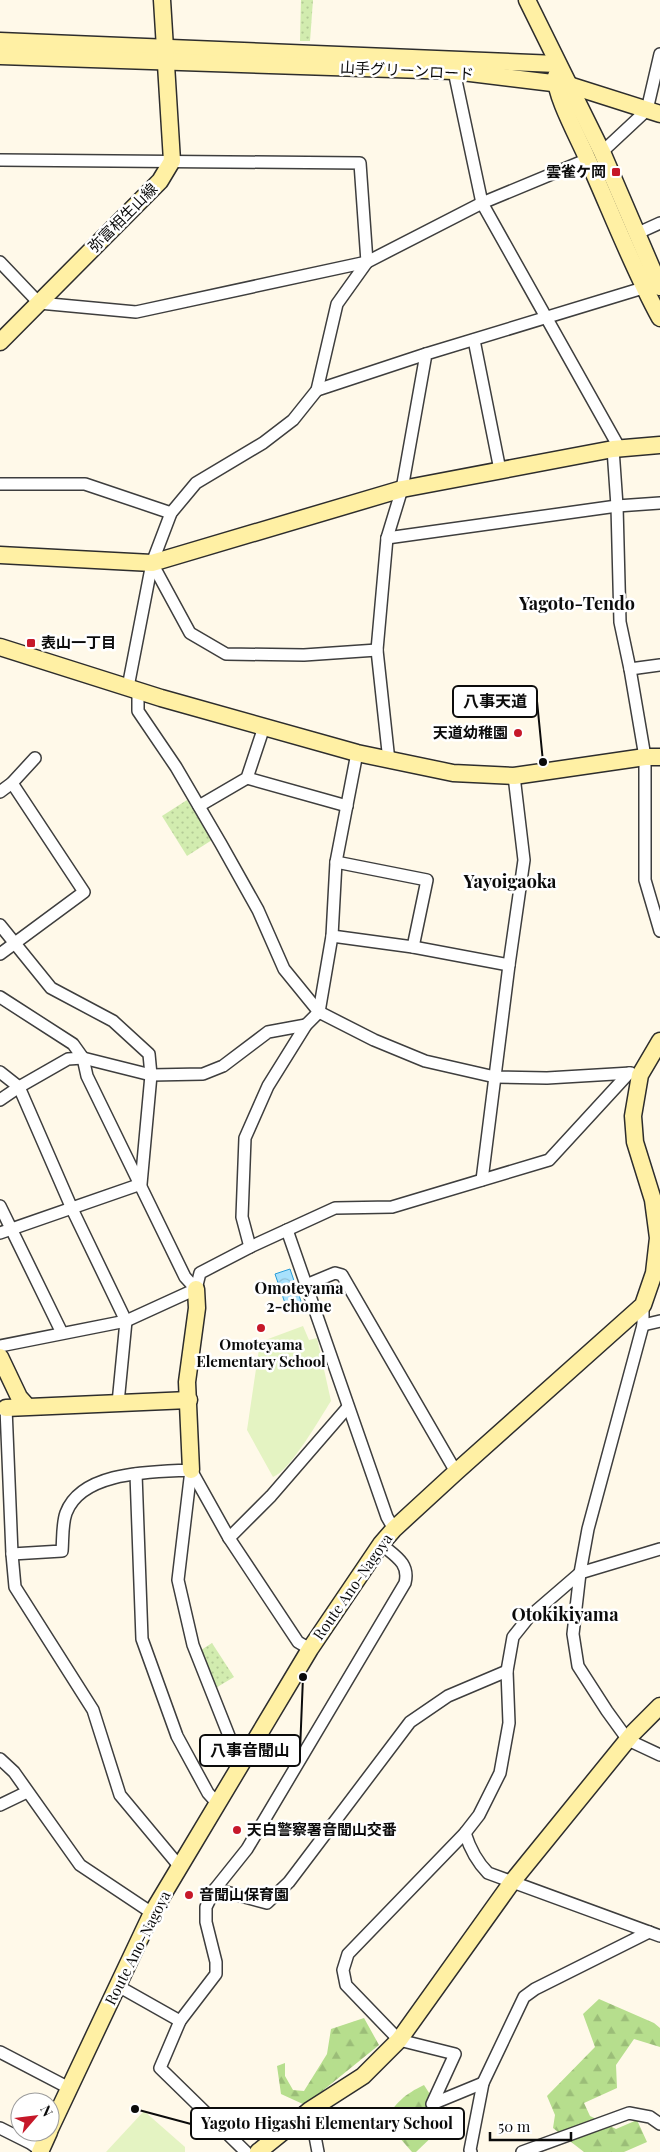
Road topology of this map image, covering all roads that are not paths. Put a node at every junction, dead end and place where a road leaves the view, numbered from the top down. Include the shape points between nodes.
1 (162, 0) edge
2 (528, 0) edge
3 (0, 40) edge
4 (660, 54) edge
5 (164, 55) junction
6 (0, 56) edge
7 (558, 64) junction
8 (454, 71) junction
9 (562, 84) junction
10 (654, 112) edge
11 (595, 156) junction
12 (0, 160) edge
13 (172, 161) junction
14 (482, 203) junction
15 (660, 223) edge
16 (638, 234) junction
17 (0, 262) edge
18 (367, 262) junction
19 (660, 287) edge
20 (643, 288) junction
21 (39, 303) junction
22 (660, 318) edge
23 (547, 319) junction
24 (474, 340) junction
25 (0, 342) edge
26 (426, 354) junction
27 (317, 390) junction
28 (660, 444) edge
29 (616, 449) junction
30 (500, 470) junction
31 (0, 484) edge
32 (402, 488) junction
33 (660, 503) edge
34 (618, 506) junction
35 (171, 512) junction
36 (387, 538) junction
37 (0, 555) edge
38 (152, 563) junction
39 (0, 647) edge
40 (377, 650) junction
41 (660, 665) edge
42 (630, 669) junction
43 (133, 689) junction
44 (264, 727) junction
45 (357, 753) junction
46 (652, 757) edge
47 (35, 758) dead end
48 (389, 761) junction
49 (514, 776) junction
50 (247, 778) junction
51 (12, 783) junction
52 (0, 792) edge
53 (199, 806) junction
54 (347, 806) junction
55 (336, 862) junction
56 (0, 925) edge
57 (660, 931) edge
58 (332, 936) junction
59 (15, 944) junction
60 (413, 947) junction
61 (0, 954) edge
62 (509, 965) junction
63 (0, 997) edge
64 (319, 1012) junction
65 (306, 1025) junction
66 (660, 1041) edge
67 (83, 1058) junction
68 (0, 1072) edge
69 (634, 1074) junction
70 (151, 1075) junction
71 (495, 1077) junction
72 (19, 1086) junction
73 (0, 1100) edge
74 (482, 1180) junction
75 (141, 1184) junction
76 (0, 1206) edge
77 (71, 1208) junction
78 (287, 1230) junction
79 (5, 1231) edge
80 (659, 1237) edge
81 (250, 1247) junction
82 (306, 1285) junction
83 (196, 1289) junction
84 (643, 1305) junction
85 (126, 1321) junction
86 (660, 1321) edge
87 (643, 1325) junction
88 (62, 1333) junction
89 (0, 1346) edge
90 (0, 1357) edge
91 (188, 1400) junction
92 (118, 1403) junction
93 (27, 1406) junction
94 (348, 1406) junction
95 (3, 1409) edge
96 (192, 1470) junction
97 (456, 1472) junction
98 (136, 1474) junction
99 (394, 1529) junction
100 (229, 1538) junction
101 (381, 1544) junction
102 (660, 1549) edge
103 (12, 1554) junction
104 (580, 1573) junction
105 (310, 1649) junction
106 (507, 1671) junction
107 (660, 1706) edge
108 (628, 1740) junction
109 (660, 1755) edge
110 (0, 1759) edge
111 (243, 1761) junction
112 (27, 1792) junction
113 (217, 1803) junction
114 (0, 1805) edge
115 (466, 1833) junction
116 (180, 1867) junction
117 (512, 1882) junction
118 (215, 1889) junction
119 (152, 1913) junction
120 (655, 1934) edge
121 (118, 1986) junction
122 (180, 2021) junction
123 (399, 2040) junction
124 (0, 2052) edge
125 (483, 2082) junction
126 (69, 2088) junction
127 (60, 2107) edge
128 (310, 2110) junction
129 (660, 2124) edge
130 (0, 2128) edge
131 (41, 2151) edge
132 (246, 2152) edge
133 (258, 2152) edge
134 (318, 2152) edge
135 (471, 2152) edge
136 (522, 2152) edge

1 - 5 street
2 - 7 street
3 - 5 street, 山手グリーンロード
4 - 10 street
5 - 6 street, 山手グリーンロード
5 - 7 street, 山手グリーンロード
5 - 8 street, 山手グリーンロード
5 - 13 street
7 - 9 street
8 - 9 street, 山手グリーンロード
8 - 14 street
9 - 10 street, 山手グリーンロード
9 - 11 street
10 - 11 street
11 - 14 street
11 - 16 street
11 - 20 street
12 - 13 street
13 - 18 street via 360,163
13 - 21 street, 弥富相生山線 via 160,181
14 - 18 street
14 - 23 street
15 - 16 street
16 - 19 street
17 - 21 street
18 - 21 street via 136,312
18 - 27 street via 337,304
20 - 22 street
20 - 23 street
21 - 25 street, 弥富相生山線
23 - 24 street
23 - 29 street
24 - 26 street
24 - 30 street
26 - 27 street
26 - 32 street
27 - 35 street via 292,420 262,443 196,483
28 - 29 street
29 - 30 street
29 - 34 street
30 - 32 street
31 - 35 street via 85,484
32 - 36 street
32 - 38 street
33 - 34 street
34 - 36 street
34 - 42 street via 620,622
35 - 38 street
36 - 40 street
37 - 38 street
38 - 40 street via 190,634 226,654 304,655
38 - 43 street via 140,619
39 - 43 street
40 - 48 street
41 - 42 street
42 - 46 street
43 - 44 street
43 - 53 street via 138,711
44 - 45 street
44 - 50 street
45 - 48 street
45 - 54 street
46 - 49 street
46 - 57 street via 645,880
47 - 51 street
48 - 49 street via 453,772
49 - 62 street via 524,860
50 - 53 street
50 - 54 street
51 - 52 street
51 - 59 street via 84,892
53 - 64 street via 258,910 284,969
54 - 55 street
55 - 58 street
55 - 60 street via 427,880
56 - 59 street
58 - 60 street
58 - 64 street
59 - 61 street
59 - 70 street via 51,988 113,1021 136,1040 149,1054
60 - 62 street
62 - 71 street
63 - 67 street via 73,1044
64 - 65 street
64 - 71 street via 425,1061
65 - 70 street via 268,1032 223,1066 203,1074
65 - 81 street via 268,1086 245,1138 242,1217
66 - 69 street, Route Ano-Nagoya
67 - 70 street
67 - 72 street via 68,1059
67 - 75 street via 87,1076
68 - 72 street
69 - 71 street
69 - 74 street via 549,1160
69 - 80 street, Route Ano-Nagoya via 635,1142 653,1200
70 - 75 street
71 - 74 street
72 - 73 street
72 - 77 street
74 - 78 street via 392,1207 335,1208
75 - 77 street
75 - 83 street via 185,1277
76 - 79 street
77 - 79 street
77 - 85 street
78 - 81 street
78 - 82 street
79 - 88 street
80 - 84 street, Route Ano-Nagoya via 654,1273
81 - 83 street via 200,1274
82 - 94 street
82 - 97 street via 335,1274 342,1275
83 - 85 street
83 - 91 street
84 - 87 street
84 - 97 street, Route Ano-Nagoya
85 - 88 street
85 - 92 street
86 - 87 street
87 - 104 street via 588,1530
88 - 89 street
90 - 93 street via 19,1397
91 - 92 street
91 - 96 street
92 - 93 street
93 - 95 street
94 - 99 street
94 - 100 street
95 - 103 street
96 - 98 street
96 - 100 street
96 - 111 street via 178,1580 193,1645 235,1752
97 - 99 street, Route Ano-Nagoya
98 - 103 street via 102,1480 75,1499 66,1513 62,1551
98 - 113 street via 142,1639 177,1736 208,1793
99 - 101 street, Route Ano-Nagoya
100 - 105 street via 298,1642
101 - 105 street, Route Ano-Nagoya
101 - 118 street via 404,1563 405,1583 248,1849
102 - 104 street
103 - 116 street via 15,1587 93,1710 120,1795
104 - 106 street via 529,1617 512,1637
104 - 108 street via 573,1634 578,1666
105 - 111 street, Route Ano-Nagoya
106 - 115 street via 509,1723 500,1773 480,1815
106 - 118 street via 448,1696 410,1722 289,1882 267,1903
107 - 108 street
108 - 109 street
108 - 117 street
110 - 112 street via 14,1772
111 - 113 street, Route Ano-Nagoya
112 - 114 street
112 - 119 street via 80,1865
113 - 116 street, Route Ano-Nagoya
115 - 117 street via 469,1847 479,1863 488,1872
115 - 123 street via 348,1954 343,1970 346,1985
116 - 119 street, Route Ano-Nagoya
117 - 120 street
117 - 123 street
118 - 122 street via 206,1907 206,1922 216,1974
119 - 121 street, Route Ano-Nagoya
120 - 125 street via 524,1997
121 - 122 street
121 - 126 street, Route Ano-Nagoya
122 - 132 street via 160,2068
123 - 125 street via 455,2054 432,2104
123 - 128 street via 363,2076
124 - 126 street
125 - 135 street
126 - 127 street, Route Ano-Nagoya
128 - 133 street
128 - 134 street
129 - 136 street via 650,2117 629,2113
130 - 131 street

